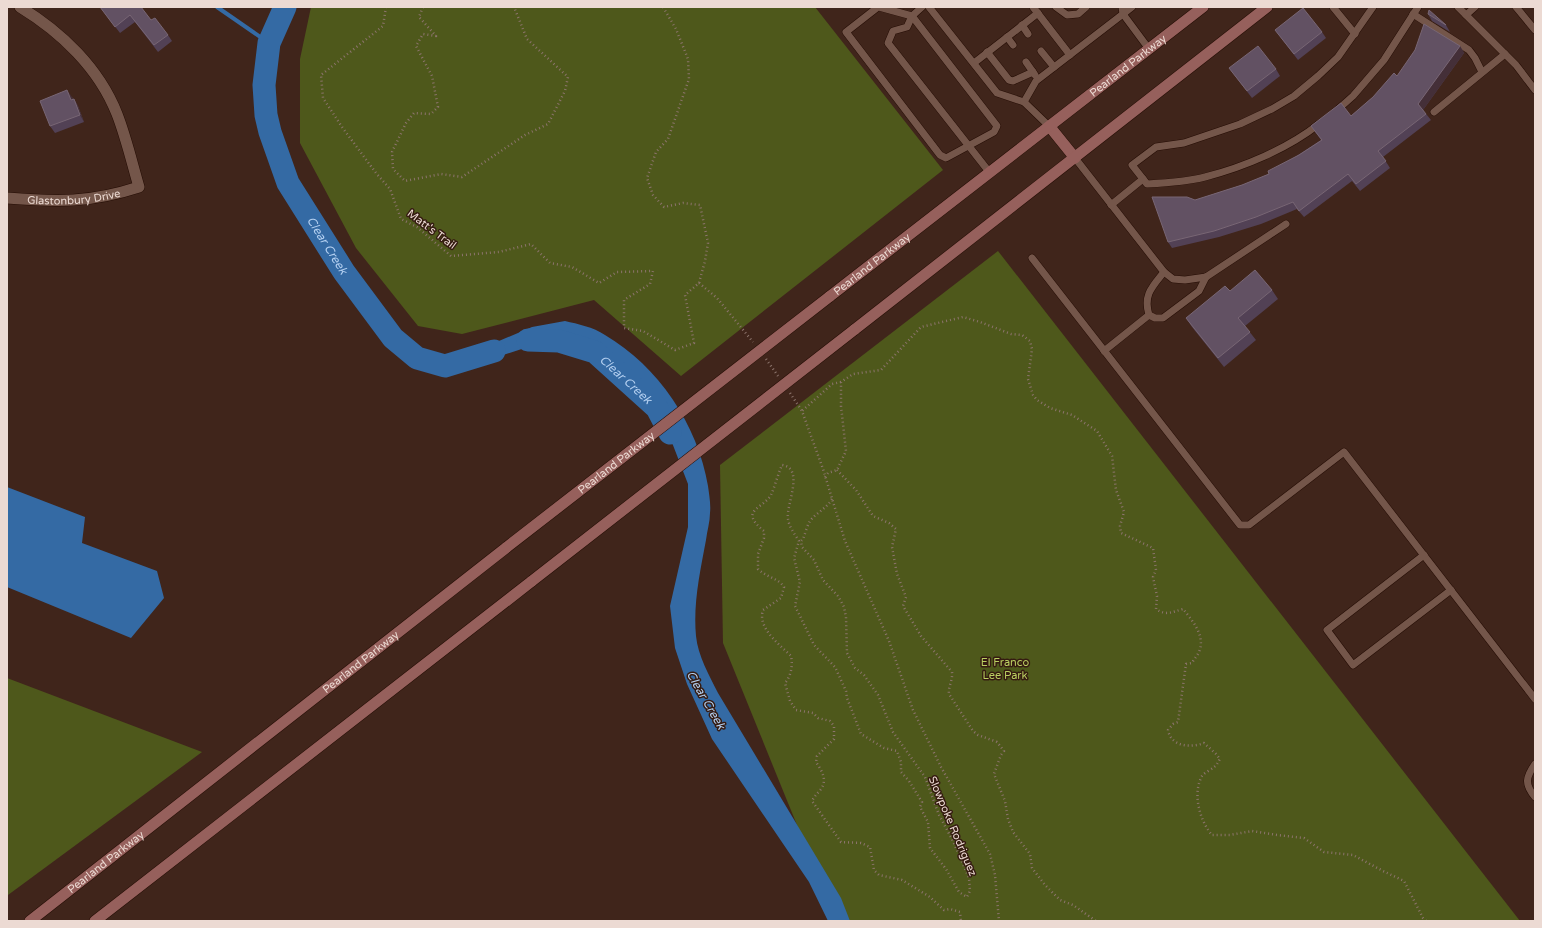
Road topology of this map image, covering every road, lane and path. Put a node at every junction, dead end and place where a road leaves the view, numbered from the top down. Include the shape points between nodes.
1 (20, 7) edge
2 (386, 7) edge
3 (424, 7) edge
4 (514, 7) edge
5 (664, 7) edge
6 (879, 7) edge
7 (922, 7) edge
8 (929, 7) edge
9 (1056, 7) edge
10 (1086, 7) edge
11 (1132, 7) edge
12 (1203, 7) edge
13 (1267, 7) edge
14 (1333, 7) edge
15 (1373, 7) edge
16 (1458, 7) edge
17 (1475, 7) edge
18 (1516, 7) edge
19 (1036, 10) edge
20 (1415, 10) edge
21 (1123, 11) edge
22 (1466, 15) junction
23 (912, 16) junction
24 (1022, 25) junction
25 (1535, 30) edge
26 (1028, 34) dead end
27 (1355, 34) junction
28 (1007, 37) junction
29 (1012, 45) dead end
30 (1149, 49) junction
31 (1041, 51) dead end
32 (987, 52) junction
33 (1505, 54) junction
34 (1070, 55) junction
35 (1026, 62) dead end
36 (974, 63) junction
37 (1054, 67) junction
38 (1033, 72) junction
39 (1482, 72) junction
40 (1039, 79) junction
41 (1535, 90) edge
42 (1024, 102) junction
43 (1434, 112) dead end
44 (1050, 127) junction
45 (968, 146) junction
46 (1075, 158) junction
47 (990, 173) junction
48 (1143, 179) junction
49 (7, 198) edge
50 (1112, 205) junction
51 (1286, 224) dead end
52 (1032, 258) dead end
53 (1164, 272) junction
54 (1206, 277) junction
55 (1149, 315) junction
56 (1104, 351) junction
57 (841, 382) junction
58 (837, 470) junction
59 (825, 477) junction
60 (832, 499) junction
61 (1424, 555) junction
62 (1451, 590) junction
63 (1535, 699) edge
64 (1535, 764) edge
65 (1535, 797) edge
66 (30, 921) edge
67 (95, 921) edge
68 (961, 921) edge
69 (999, 921) edge
70 (1096, 921) edge
71 (1426, 921) edge

1 - 49 street, Glastonbury Drive via 60,36 94,73 107,92 118,115 139,187 84,200
2 - 5 path, Matt's Trail via 383,26 321,75 323,98 346,133 390,189 401,219 417,226 451,256 499,252 530,244 550,263 572,267 599,283 617,272 653,271 650,284 624,300 624,328 643,331 675,350 694,343 684,295 699,283 708,243 700,205 683,203 664,206 653,195 647,178 656,152 668,139 689,79 688,59 676,28
3 - 4 path via 420,17 436,36 423,34 416,46 432,76 438,107 431,114 414,114 406,123 392,152 393,169 405,181 441,174 462,177 525,135 548,124 565,91 568,77 527,39
6 - 23 lane
6 - 45 lane via 846,32 940,155 946,158
7 - 23 lane
8 - 36 lane
9 - 10 lane via 1067,15 1078,14
11 - 21 lane
12 - 30 main road, Pearland Parkway
13 - 46 main road
14 - 27 lane
15 - 27 lane
16 - 22 lane
17 - 22 lane
18 - 25 lane
19 - 24 lane
19 - 34 lane
20 - 39 lane via 1469,50
20 - 48 lane via 1384,60 1352,96 1338,110 1300,137 1253,161 1204,177 1147,184
21 - 30 lane
21 - 34 lane
22 - 33 lane
23 - 45 lane via 907,28 893,31 888,43
23 - 45 lane via 997,126 994,132
24 - 26 lane
24 - 28 lane
27 - 48 lane via 1338,58 1294,96 1272,109 1216,133 1184,143 1156,147 1132,165
28 - 29 lane
28 - 32 lane
30 - 44 main road, Pearland Parkway
31 - 37 lane
32 - 36 lane
32 - 38 lane via 1008,80 1013,81
33 - 39 lane
33 - 41 lane
34 - 37 lane
35 - 38 lane
36 - 42 lane via 997,93
37 - 40 lane
38 - 40 lane
39 - 43 lane
40 - 42 lane
42 - 44 lane
44 - 46 main road
44 - 47 main road, Pearland Parkway
45 - 47 lane
46 - 50 lane
46 - 67 main road, bridge
47 - 66 main road, Pearland Parkway, bridge
48 - 50 lane
50 - 53 lane
51 - 54 lane
52 - 56 lane
53 - 54 lane via 1173,279
53 - 55 lane via 1152,286 1147,298
54 - 55 lane via 1199,291 1163,318
55 - 56 lane
56 - 61 lane via 1240,525 1249,525 1344,452
57 - 58 path via 846,451
57 - 59 path via 832,384 802,411
57 - 71 path via 853,374 881,370 921,327 963,317 1011,334 1022,335 1030,341 1032,349 1028,379 1033,395 1050,408 1072,415 1096,431 1112,456 1116,490 1124,512 1120,533 1153,548 1156,609 1162,613 1183,609 1194,622 1200,635 1199,652 1192,663 1186,664 1178,722 1168,730 1169,736 1179,745 1204,743 1220,759 1215,767 1202,775 1199,785 1197,799 1206,827 1212,835 1217,836 1252,830 1304,838 1324,852 1353,855 1404,881
58 - 59 path
58 - 70 path via 856,490 873,516 896,529 892,547 897,574 906,597 904,606 921,636 952,672 953,680 948,689 973,731 997,742 1004,751 994,774 1005,801 1013,832 1030,854 1032,868 1045,886 1060,900 1073,905
59 - 60 path
60 - 68 path, Slowpoke Rodriguez via 828,507 810,522 801,541 802,547 814,560 823,580 838,596 844,607 847,653 855,668 864,675 878,695 893,732 925,777 939,815 968,878 970,891 967,897 959,892 930,848 928,822 920,807 922,802 901,772 897,751 884,748 861,734 835,667 814,645 799,614 796,606 800,582 794,558 798,541 788,519 793,474 789,468 782,465 770,496 753,514 755,524 764,531 758,554 758,569 784,587 781,598 763,610 762,619 773,638 792,656 789,679 785,683 790,701 796,710 813,713 818,718 830,721 834,726 834,739 817,756 816,762 823,773 824,782 812,801 841,842 861,843 870,847 874,870 879,875 902,880 930,897 944,910 960,912
60 - 69 path via 845,541 889,641 913,710 940,767 990,854 995,875
61 - 62 lane
61 - 62 lane via 1327,630 1353,665
62 - 63 lane
64 - 65 lane via 1528,775 1528,783

